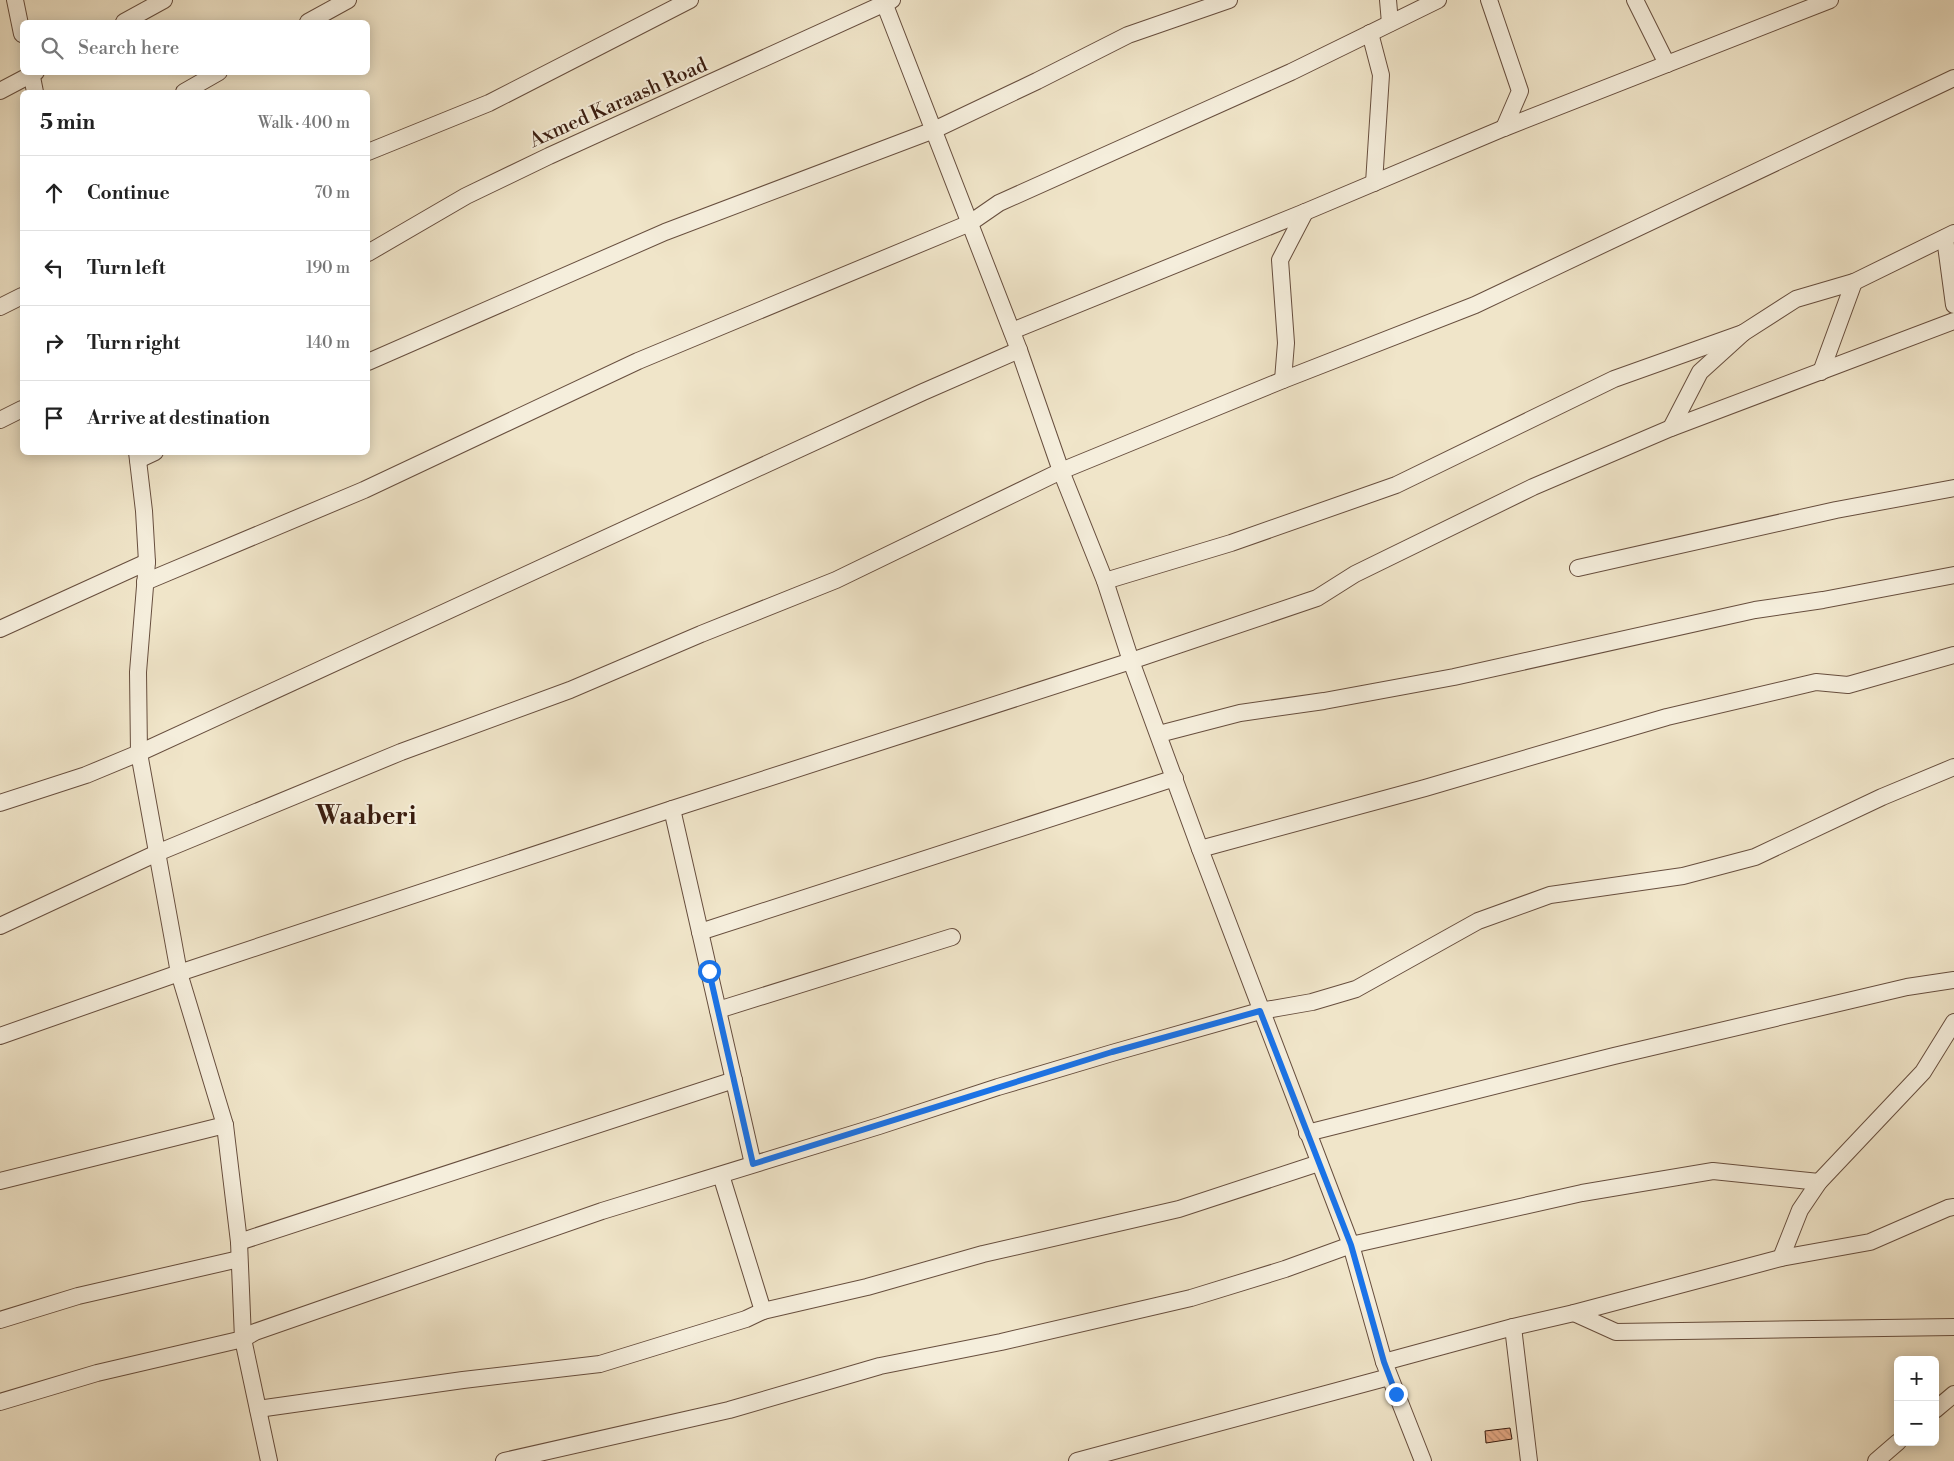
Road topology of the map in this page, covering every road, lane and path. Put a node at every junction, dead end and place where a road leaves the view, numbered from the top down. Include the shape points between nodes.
1 (15, 0) edge
2 (164, 0) edge
3 (348, 0) edge
4 (690, 0) edge
5 (1229, 0) edge
6 (1388, 0) edge
7 (1438, 0) edge
8 (1489, 0) edge
9 (1636, 0) edge
10 (1830, 0) edge
11 (887, 1) edge
12 (128, 20) edge
13 (312, 20) edge
14 (1390, 23) junction
15 (20, 24) edge
16 (1370, 33) junction
17 (1667, 64) junction
18 (29, 75) edge
19 (33, 75) edge
20 (215, 75) edge
21 (1954, 78) edge
22 (35, 90) edge
23 (188, 90) edge
24 (0, 91) edge
25 (1504, 128) junction
26 (934, 130) junction
27 (370, 151) edge
28 (1374, 183) junction
29 (1305, 212) junction
30 (970, 223) junction
31 (1950, 236) edge
32 (370, 252) edge
33 (1854, 282) junction
34 (20, 297) edge
35 (1954, 305) edge
36 (0, 307) edge
37 (1954, 321) edge
38 (1012, 331) junction
39 (1743, 333) junction
40 (1019, 350) junction
41 (370, 361) edge
42 (1821, 372) junction
43 (1283, 380) junction
44 (20, 410) edge
45 (0, 420) edge
46 (1671, 428) junction
47 (138, 456) edge
48 (1061, 471) junction
49 (1954, 488) edge
50 (147, 562) junction
51 (1578, 568) dead end
52 (1954, 575) edge
53 (1105, 581) junction
54 (145, 582) junction
55 (0, 629) edge
56 (1954, 655) edge
57 (1131, 661) junction
58 (1159, 734) junction
59 (139, 753) junction
60 (1954, 766) edge
61 (1175, 778) junction
62 (0, 803) edge
63 (672, 809) junction
64 (1200, 849) junction
65 (157, 854) junction
66 (0, 926) edge
67 (700, 932) junction
68 (952, 937) dead end
69 (179, 973) junction
70 (1954, 980) edge
71 (718, 1010) junction
72 (1260, 1011) junction
73 (1954, 1022) edge
74 (0, 1036) edge
75 (734, 1080) junction
76 (225, 1125) junction
77 (1308, 1133) junction
78 (1319, 1162) junction
79 (753, 1164) junction
80 (720, 1175) junction
81 (0, 1181) edge
82 (1819, 1182) junction
83 (1954, 1207) edge
84 (239, 1242) junction
85 (1351, 1245) junction
86 (1782, 1258) junction
87 (239, 1259) junction
88 (763, 1311) junction
89 (1574, 1313) junction
90 (0, 1320) edge
91 (1513, 1327) junction
92 (1954, 1327) edge
93 (244, 1339) junction
94 (1387, 1370) junction
95 (1954, 1394) edge
96 (0, 1402) edge
97 (1939, 1407) edge
98 (258, 1409) junction
99 (1894, 1445) edge
100 (269, 1461) edge
101 (504, 1461) edge
102 (1077, 1461) edge
103 (1423, 1461) edge
104 (1529, 1461) edge
105 (1876, 1461) edge

1 - 15 street
2 - 12 street
3 - 13 street
4 - 27 street via 488,103
5 - 26 street via 1128,35
6 - 14 street
7 - 14 street
8 - 25 street via 1520,91
9 - 17 street
10 - 17 street
11 - 26 street
11 - 32 street, Axmed Karaash Road via 540,160 466,196
14 - 16 street
16 - 28 street via 1381,75
16 - 30 street via 1291,72 998,203
17 - 25 street
18 - 24 street
19 - 22 street
20 - 23 street
21 - 43 street via 1475,305
25 - 28 street
26 - 30 street
26 - 41 street via 665,232
28 - 29 street
29 - 38 street
29 - 43 street via 1280,260 1286,343
30 - 38 street
30 - 54 street via 638,361 364,490
31 - 33 street
31 - 35 street
33 - 39 street via 1796,299
33 - 42 street
34 - 36 street
37 - 42 street
38 - 40 street
39 - 46 street via 1700,372
39 - 53 street via 1614,379 1396,485 1232,544
40 - 48 street
40 - 59 street
42 - 46 street
43 - 48 street
44 - 45 street
46 - 57 street via 1533,487 1355,574 1317,598
47 - 50 street
48 - 53 street
48 - 65 street via 836,580 570,690 401,752
49 - 51 street via 1836,510
50 - 54 street
50 - 55 street
52 - 58 street via 1755,610 1454,677 1240,713
53 - 57 street
54 - 59 street via 138,672
56 - 64 street via 1848,685 1816,682 1667,717
57 - 58 street
57 - 63 street
58 - 61 street
59 - 62 street via 86,775
59 - 65 street
60 - 72 street via 1755,857 1682,876 1550,895 1478,921 1356,989 1312,1002
61 - 64 street
61 - 67 street
63 - 67 street
63 - 69 street
64 - 72 street
65 - 66 street
65 - 69 street
67 - 71 street
68 - 71 street
69 - 74 street
69 - 76 street
70 - 77 street via 1907,987 1614,1056
71 - 75 street
72 - 77 street
72 - 79 street via 1112,1052
73 - 82 street via 1923,1072
75 - 79 street
75 - 84 street
76 - 81 street
76 - 84 street
77 - 78 street
78 - 85 street
78 - 88 street via 1179,1209 983,1254 867,1287
79 - 80 street
80 - 88 street
80 - 93 street via 602,1211 255,1332
82 - 85 street via 1713,1171 1582,1193
82 - 86 street via 1800,1210
83 - 86 street via 1870,1242
84 - 87 street
85 - 94 street
85 - 101 street via 1191,1298 880,1366 729,1410
86 - 89 street
87 - 90 street via 78,1296
87 - 93 street
88 - 98 street via 600,1364
89 - 91 street
89 - 92 street via 1616,1332
91 - 94 street
91 - 104 street
93 - 96 street via 97,1373
93 - 98 street
94 - 102 street
94 - 103 street
95 - 97 street
98 - 100 street
99 - 105 street

